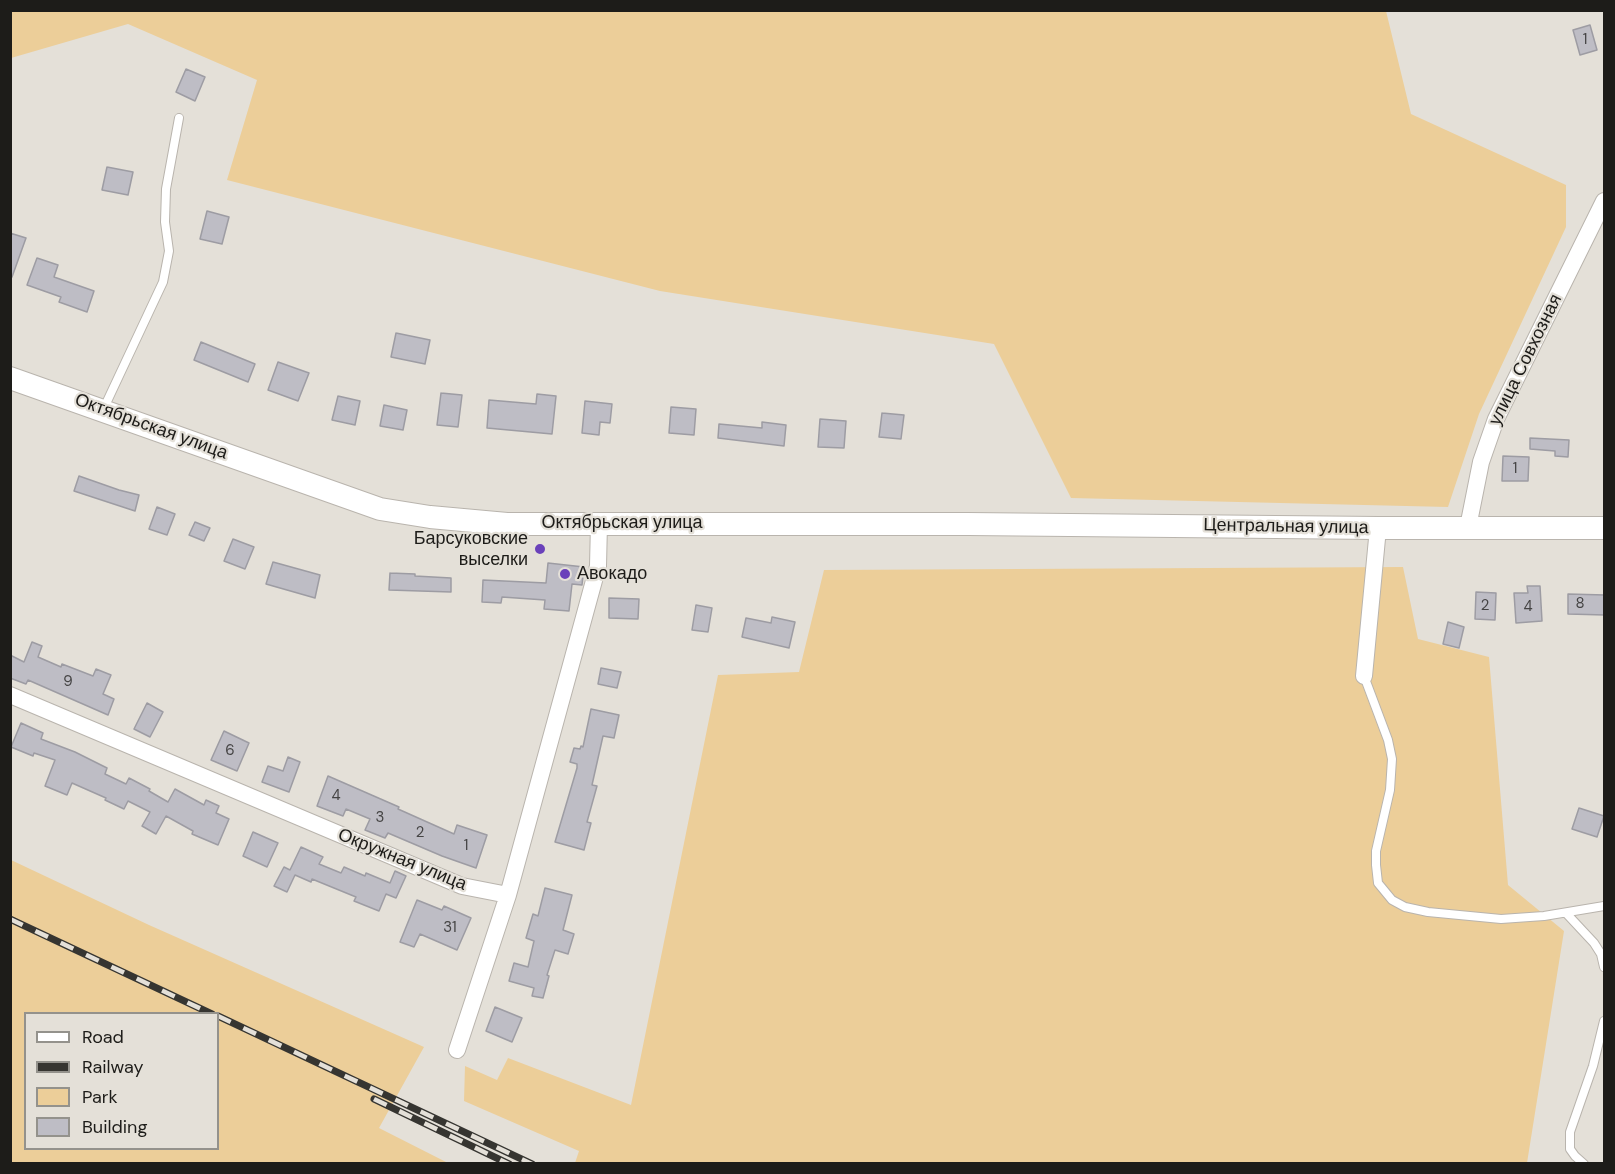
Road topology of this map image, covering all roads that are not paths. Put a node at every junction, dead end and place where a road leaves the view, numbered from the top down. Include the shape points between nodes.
1 (179, 118) dead end
2 (1605, 201) edge
3 (10, 378) edge
4 (103, 410) junction
5 (600, 523) junction
6 (968, 524) joint
7 (1468, 526) junction
8 (1378, 528) junction
9 (1605, 528) edge
10 (1365, 676) joint
11 (10, 695) edge
12 (508, 895) junction
13 (1605, 906) edge
14 (1566, 913) junction
15 (1605, 967) edge
16 (1605, 1021) edge
17 (457, 1050) dead end
18 (1584, 1164) edge

1 - 4 lane via 166,189 169,250 163,282
2 - 7 street, улица Совхозная via 1496,419 1481,462
3 - 4 main road, Октябрьская улица
4 - 5 main road, Октябрьская улица via 380,509 507,524
5 - 6 main road, Октябрьская улица
5 - 12 street via 598,566
6 - 8 main road, Центральная улица
7 - 8 main road, Центральная улица
7 - 9 main road, Центральная улица
8 - 10 street
10 - 14 lane via 1389,740 1392,759 1376,858 1377,879 1384,893 1405,907 1459,916 1522,918
11 - 12 street, Окружная улица via 462,886
12 - 17 street
13 - 14 lane
14 - 15 lane via 1594,943
16 - 18 lane via 1570,1132 1572,1152

